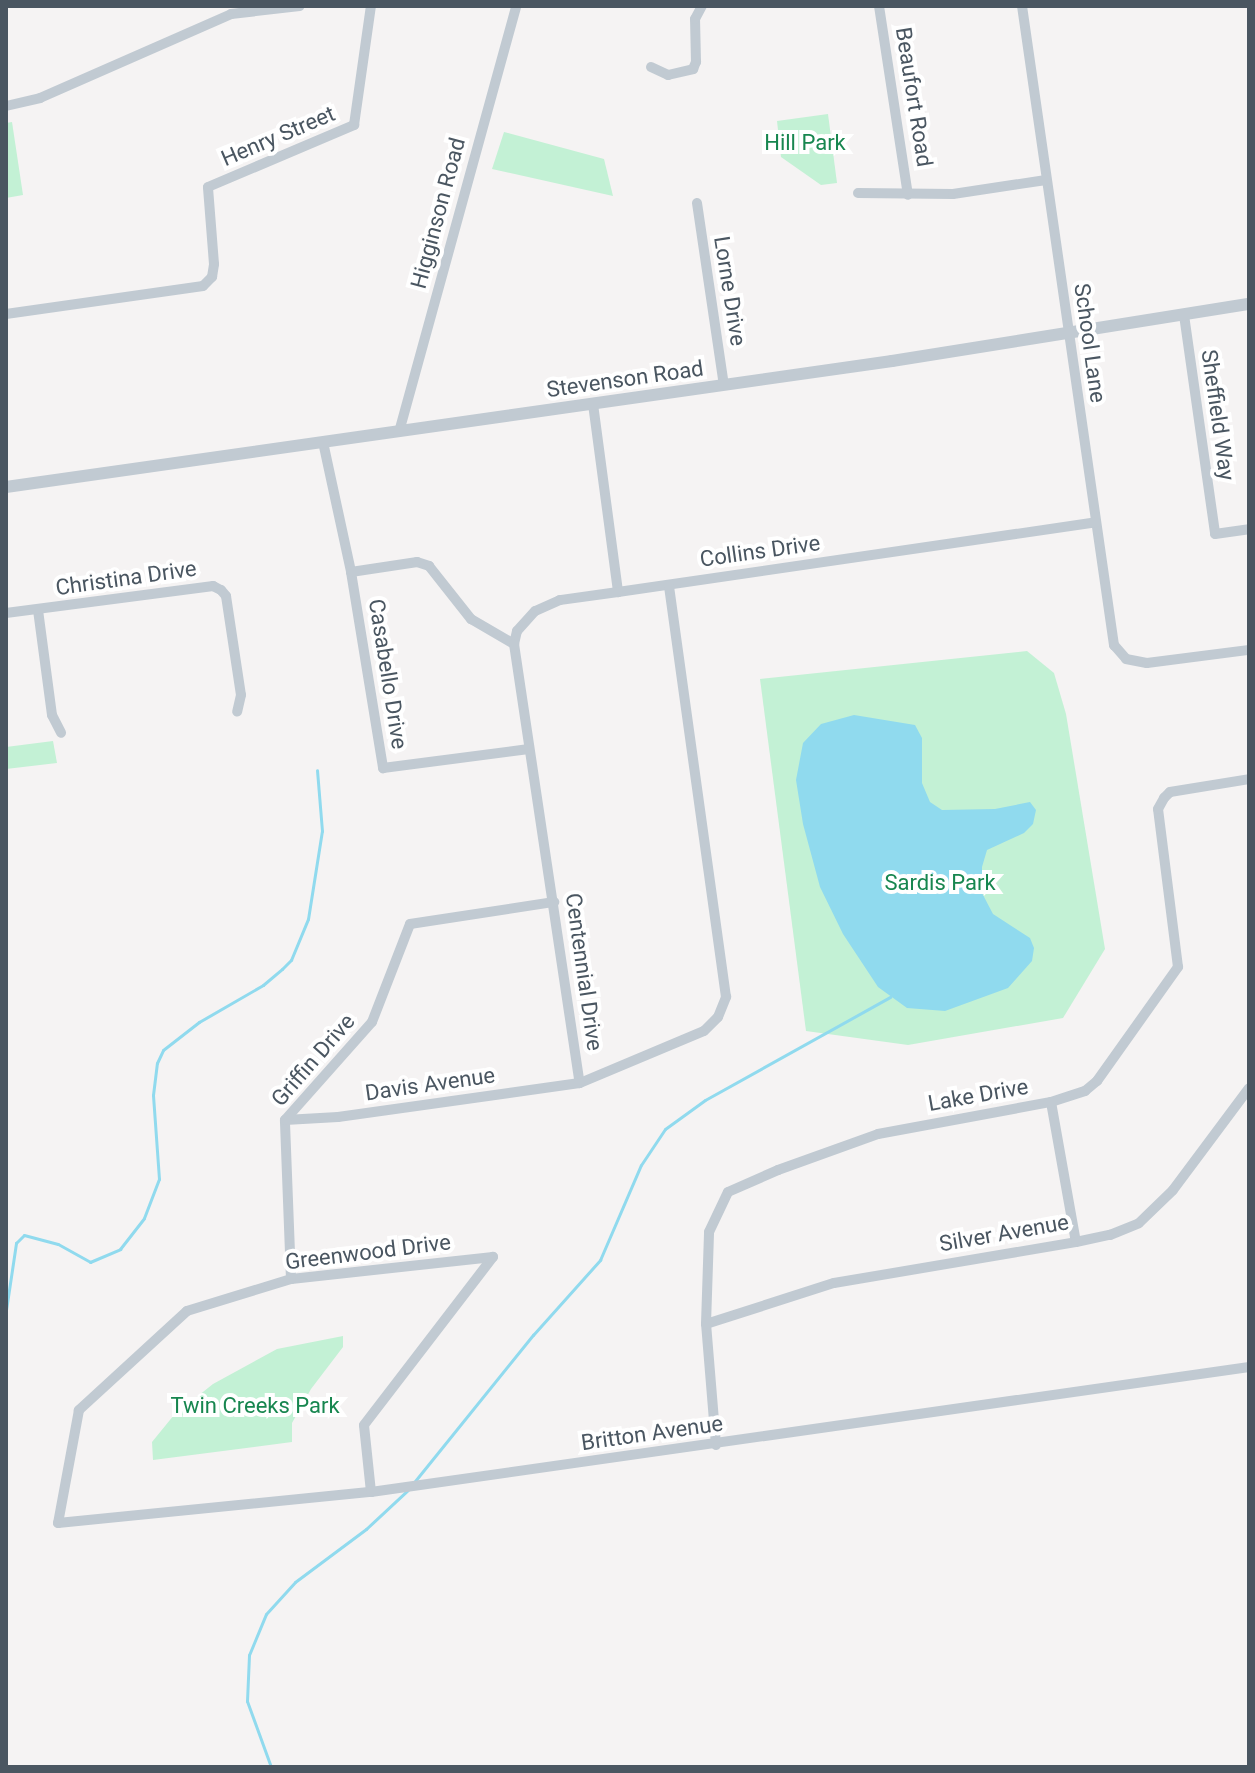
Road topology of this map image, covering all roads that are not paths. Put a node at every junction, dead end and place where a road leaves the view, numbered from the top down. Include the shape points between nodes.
1 (300, 6) edge
2 (371, 6) edge
3 (516, 6) edge
4 (702, 6) edge
5 (879, 6) edge
6 (1022, 6) edge
7 (651, 67) dead end
8 (6, 106) edge
9 (1046, 180) junction
10 (858, 193) dead end
11 (908, 195) junction
12 (697, 203) dead end
13 (1249, 304) edge
14 (6, 314) edge
15 (1184, 315) junction
16 (1068, 332) junction
17 (724, 385) junction
18 (593, 404) junction
19 (399, 432) junction
20 (323, 442) junction
21 (6, 487) edge
22 (1096, 522) junction
23 (1249, 529) edge
24 (351, 572) junction
25 (669, 585) junction
26 (618, 592) junction
27 (38, 610) junction
28 (6, 613) edge
29 (514, 644) junction
30 (1249, 650) edge
31 (237, 712) dead end
32 (61, 733) dead end
33 (529, 749) junction
34 (1249, 779) edge
35 (554, 902) junction
36 (580, 1083) junction
37 (1249, 1088) edge
38 (1051, 1102) junction
39 (285, 1120) junction
40 (1076, 1242) junction
41 (291, 1279) junction
42 (706, 1324) junction
43 (1249, 1367) edge
44 (716, 1445) junction
45 (371, 1492) junction
46 (58, 1523) joint

1 - 8 street via 231,14 40,98
2 - 14 street, Henry Street via 354,125 208,187 214,264 212,277 203,286
3 - 19 street, Higginson Road
4 - 7 street via 695,19 693,69 668,75
5 - 11 street, Beaufort Road
6 - 9 street, School Lane
9 - 11 street
9 - 16 street, School Lane
10 - 11 street
12 - 17 street, Lorne Drive
13 - 15 street, Stevenson Road
15 - 16 street, Stevenson Road
15 - 23 street, Sheffield Way via 1215,534
16 - 17 street, Stevenson Road
16 - 22 street, School Lane
17 - 18 street, Stevenson Road
18 - 19 street, Stevenson Road
18 - 26 street
19 - 20 street, Stevenson Road
20 - 21 street, Stevenson Road
20 - 24 street, Casabello Drive
22 - 25 street, Collins Drive
22 - 30 street, School Lane via 1114,645 1126,659 1147,663
24 - 29 street via 417,562 429,566 471,619
24 - 33 street, Casabello Drive via 383,768
25 - 26 street, Collins Drive
25 - 36 street, Centennial Drive via 726,997 718,1017 704,1031
26 - 29 street via 560,600 535,611 517,631
27 - 28 street, Christina Drive
27 - 31 street, Christina Drive via 213,586 221,590 241,695
27 - 32 street via 52,715
29 - 33 street, Centennial Drive
33 - 35 street, Centennial Drive
34 - 38 street, Lake Drive via 1170,792 1164,798 1158,809 1178,967 1097,1081
35 - 36 street, Centennial Drive
35 - 39 street, Griffin Drive via 410,924 372,1022
36 - 39 street, Davis Avenue
37 - 40 street, Silver Avenue via 1173,1190 1139,1223
38 - 40 street
38 - 42 street, Lake Drive via 878,1134 728,1192 709,1232
39 - 41 street, Griffin Drive
40 - 42 street, Silver Avenue via 834,1283
41 - 45 street, Greenwood Drive via 493,1257 364,1425
41 - 46 street, Greenwood Drive via 187,1311 79,1410
42 - 44 street, Lake Drive
43 - 44 street, Britton Avenue
44 - 45 street, Britton Avenue
45 - 46 street, Britton Avenue

